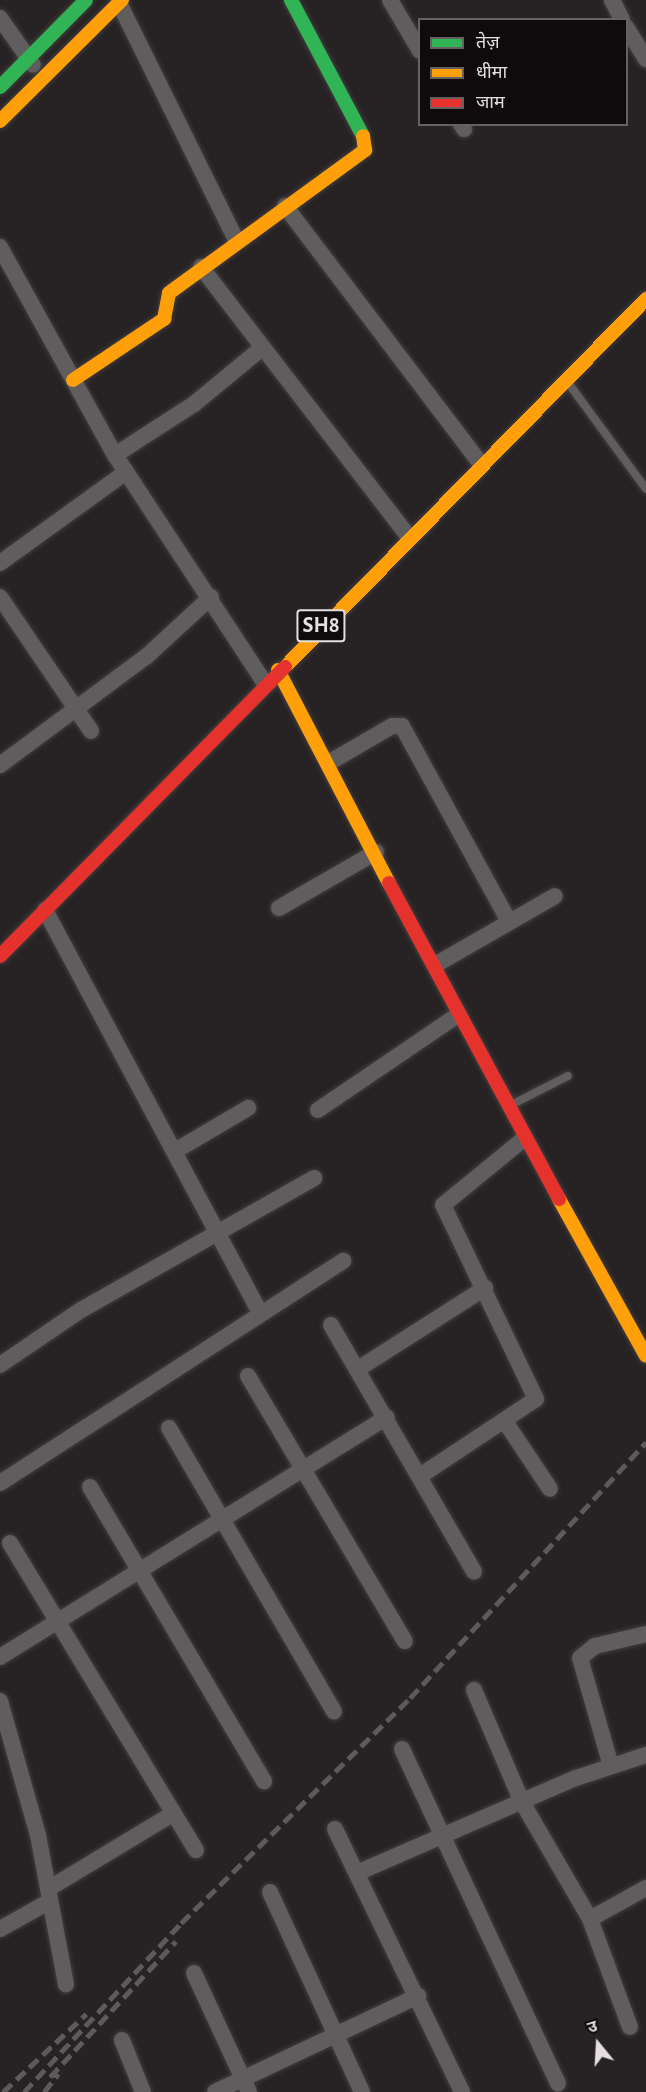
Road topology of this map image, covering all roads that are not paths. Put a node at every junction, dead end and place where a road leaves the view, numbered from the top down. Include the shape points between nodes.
1 (86, 0) edge
2 (291, 0) edge
3 (390, 0) edge
4 (612, 0) edge
5 (120, 2) edge
6 (0, 18) edge
7 (621, 18) edge
8 (628, 29) edge
9 (418, 48) edge
10 (27, 58) junction
11 (646, 58) edge
12 (42, 78) junction
13 (0, 87) edge
14 (0, 121) edge
15 (285, 206) junction
16 (236, 240) junction
17 (0, 247) edge
18 (201, 267) junction
19 (5, 270) edge
20 (646, 299) edge
21 (262, 348) junction
22 (566, 378) junction
23 (73, 380) junction
24 (115, 455) junction
25 (481, 464) junction
26 (126, 471) junction
27 (646, 489) edge
28 (410, 538) junction
29 (0, 563) edge
30 (0, 597) edge
31 (211, 597) junction
32 (278, 670) junction
33 (265, 683) junction
34 (76, 708) junction
35 (91, 731) dead end
36 (330, 762) junction
37 (0, 765) edge
38 (376, 852) junction
39 (555, 896) dead end
40 (279, 908) dead end
41 (45, 910) junction
42 (508, 920) junction
43 (0, 956) edge
44 (435, 965) junction
45 (458, 1015) junction
46 (568, 1076) dead end
47 (508, 1106) junction
48 (248, 1108) dead end
49 (318, 1110) dead end
50 (525, 1138) junction
51 (175, 1151) junction
52 (314, 1178) dead end
53 (216, 1229) junction
54 (343, 1261) dead end
55 (485, 1288) junction
56 (259, 1311) junction
57 (332, 1325) dead end
58 (646, 1356) edge
59 (0, 1365) edge
60 (358, 1369) junction
61 (248, 1376) dead end
62 (387, 1417) junction
63 (506, 1423) junction
64 (169, 1428) dead end
65 (304, 1467) junction
66 (420, 1476) junction
67 (0, 1483) edge
68 (90, 1487) dead end
69 (550, 1489) dead end
70 (222, 1517) junction
71 (10, 1543) dead end
72 (138, 1568) junction
73 (474, 1572) dead end
74 (58, 1620) junction
75 (646, 1634) edge
76 (405, 1641) dead end
77 (0, 1657) edge
78 (474, 1690) dead end
79 (0, 1701) edge
80 (334, 1712) dead end
81 (402, 1749) dead end
82 (646, 1755) edge
83 (611, 1766) junction
84 (264, 1780) dead end
85 (522, 1802) junction
86 (174, 1813) junction
87 (336, 1829) dead end
88 (443, 1836) junction
89 (196, 1850) dead end
90 (357, 1873) junction
91 (646, 1888) edge
92 (270, 1892) dead end
93 (49, 1895) junction
94 (590, 1919) junction
95 (0, 1929) edge
96 (194, 1973) dead end
97 (66, 1984) dead end
98 (418, 1996) junction
99 (630, 2027) dead end
100 (335, 2036) junction
101 (122, 2040) dead end
102 (558, 2083) dead end
103 (246, 2086) edge
104 (143, 2092) edge
105 (215, 2092) edge
106 (362, 2092) edge
107 (462, 2092) edge

1 - 10 street
2 - 15 street via 367,144 360,154
3 - 9 street
4 - 7 street
5 - 12 street
5 - 16 street
6 - 10 street
8 - 11 street
10 - 12 street
10 - 13 street
12 - 14 street
15 - 16 street
15 - 25 street
16 - 18 street
17 - 19 street
18 - 21 street
18 - 23 street via 166,296 161,322
19 - 23 street
20 - 22 street, SH8
21 - 24 street via 194,404
21 - 28 street
22 - 25 street, SH8
22 - 27 lane
23 - 24 street
24 - 26 street
25 - 28 street, SH8
26 - 29 street
26 - 31 street
28 - 32 street, SH8
30 - 34 street
31 - 33 street
31 - 34 street via 147,656
32 - 33 street, SH8
32 - 36 street
33 - 41 street, SH8
34 - 35 street
34 - 37 street
36 - 38 street
36 - 42 street via 392,726 402,726
38 - 40 street
38 - 44 street
39 - 42 street
41 - 43 street, SH8
41 - 51 street
42 - 44 street
44 - 45 street
45 - 47 street
45 - 49 street
46 - 47 lane
47 - 50 street
48 - 51 street
50 - 55 street via 443,1205
50 - 58 street
51 - 53 street
52 - 53 street
53 - 56 street
53 - 59 street
54 - 56 street
55 - 60 street
55 - 63 street via 537,1394 531,1406
56 - 67 street
57 - 60 street
60 - 62 street
61 - 65 street
62 - 65 street
62 - 66 street
63 - 66 street
63 - 69 street
64 - 70 street
65 - 70 street
65 - 76 street
66 - 73 street
68 - 72 street
70 - 72 street
70 - 80 street
71 - 74 street
72 - 74 street
72 - 84 street
74 - 77 street
74 - 86 street
75 - 83 street via 596,1646 580,1658
78 - 85 street
79 - 93 street
81 - 88 street
82 - 83 street
83 - 85 street
85 - 88 street
85 - 94 street
86 - 89 street
86 - 93 street
87 - 90 street
88 - 90 street
88 - 102 street
90 - 98 street
91 - 94 street
92 - 100 street
93 - 95 street
93 - 97 street
94 - 99 street
96 - 103 street
98 - 100 street
98 - 107 street
100 - 103 street
100 - 106 street
101 - 104 street
103 - 105 street

